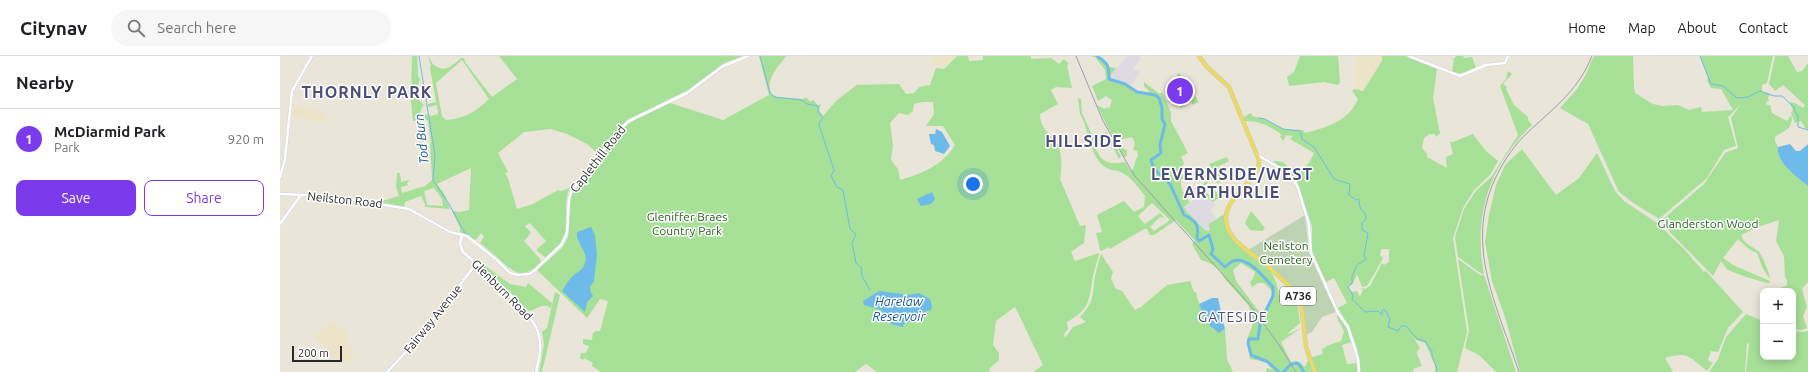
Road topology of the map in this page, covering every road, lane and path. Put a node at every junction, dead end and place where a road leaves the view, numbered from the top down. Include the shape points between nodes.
1 (312, 56) edge
2 (748, 56) edge
3 (1199, 56) edge
4 (1409, 56) edge
5 (1508, 56) edge
6 (1259, 156) junction
7 (280, 177) edge
8 (280, 194) edge
9 (290, 194) junction
10 (301, 195) junction
11 (294, 205) junction
12 (409, 209) joint
13 (280, 224) edge
14 (462, 235) junction
15 (476, 264) junction
16 (387, 372) edge
17 (536, 372) edge
18 (1315, 372) edge
19 (1358, 372) edge

1 - 7 street via 292,92 285,158
2 - 14 street, Caplethill Road via 730,62 687,93 624,124 573,188 568,200 565,238 559,249 530,274 518,275 510,272 467,236
3 - 6 main road via 1228,88
4 - 5 street via 1458,76 1486,65 1506,62
6 - 18 main road, A736 via 1259,168 1230,206 1226,222 1239,244 1265,264 1298,296 1306,346
6 - 19 street via 1285,171 1298,188 1310,224 1311,253 1338,313 1348,327 1358,359
8 - 9 street, Neilston Road
9 - 10 street, Neilston Road
9 - 11 street via 294,198
10 - 11 street
10 - 12 street, Neilston Road via 329,196
11 - 13 street
12 - 14 street, Caplethill Road via 450,232
14 - 15 street, Glenburn Road via 461,249
15 - 16 street, Fairway Avenue via 423,333
15 - 17 street, Glenburn Road via 535,322 540,344

